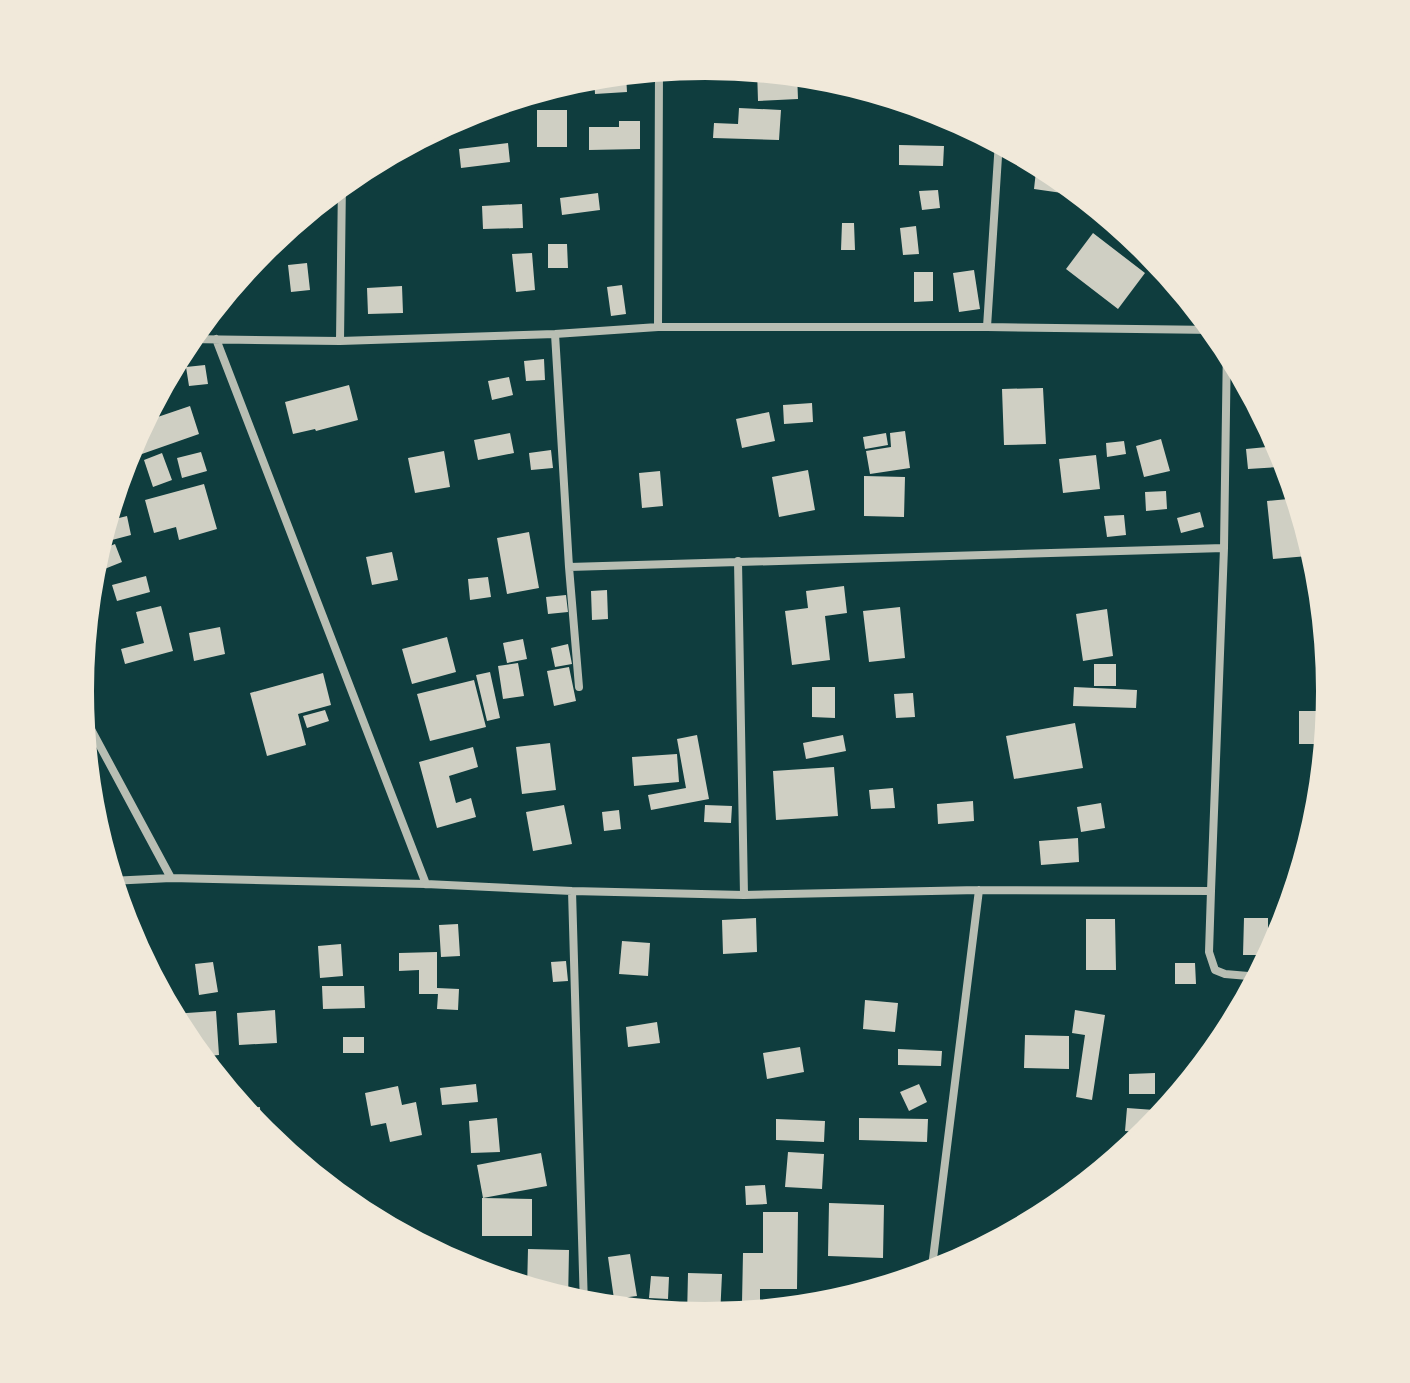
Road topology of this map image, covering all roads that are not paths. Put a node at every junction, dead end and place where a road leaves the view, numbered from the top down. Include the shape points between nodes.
1 (659, 80) edge
2 (998, 153) edge
3 (342, 198) edge
4 (658, 327) junction
5 (987, 327) junction
6 (1200, 330) edge
7 (555, 334) junction
8 (203, 339) edge
9 (216, 339) junction
10 (340, 341) junction
11 (1227, 370) edge
12 (1224, 548) junction
13 (738, 561) junction
14 (569, 567) junction
15 (579, 687) dead end
16 (93, 733) edge
17 (171, 878) junction
18 (121, 880) edge
19 (426, 884) junction
20 (979, 890) junction
21 (572, 891) junction
22 (1211, 891) junction
23 (744, 895) junction
24 (1248, 976) edge
25 (933, 1261) edge
26 (584, 1293) edge

1 - 4 street
2 - 5 street
3 - 10 street
4 - 5 street
4 - 7 street
5 - 6 street
7 - 10 street
7 - 14 street
8 - 9 street
9 - 10 street
9 - 19 street
11 - 12 street
12 - 13 street
12 - 22 street
13 - 14 street
13 - 23 street
14 - 15 street
16 - 17 street
17 - 18 street
17 - 19 street
19 - 21 street
20 - 22 street
20 - 23 street
20 - 25 street
21 - 23 street
21 - 26 street
22 - 24 street via 1209,952 1215,970

